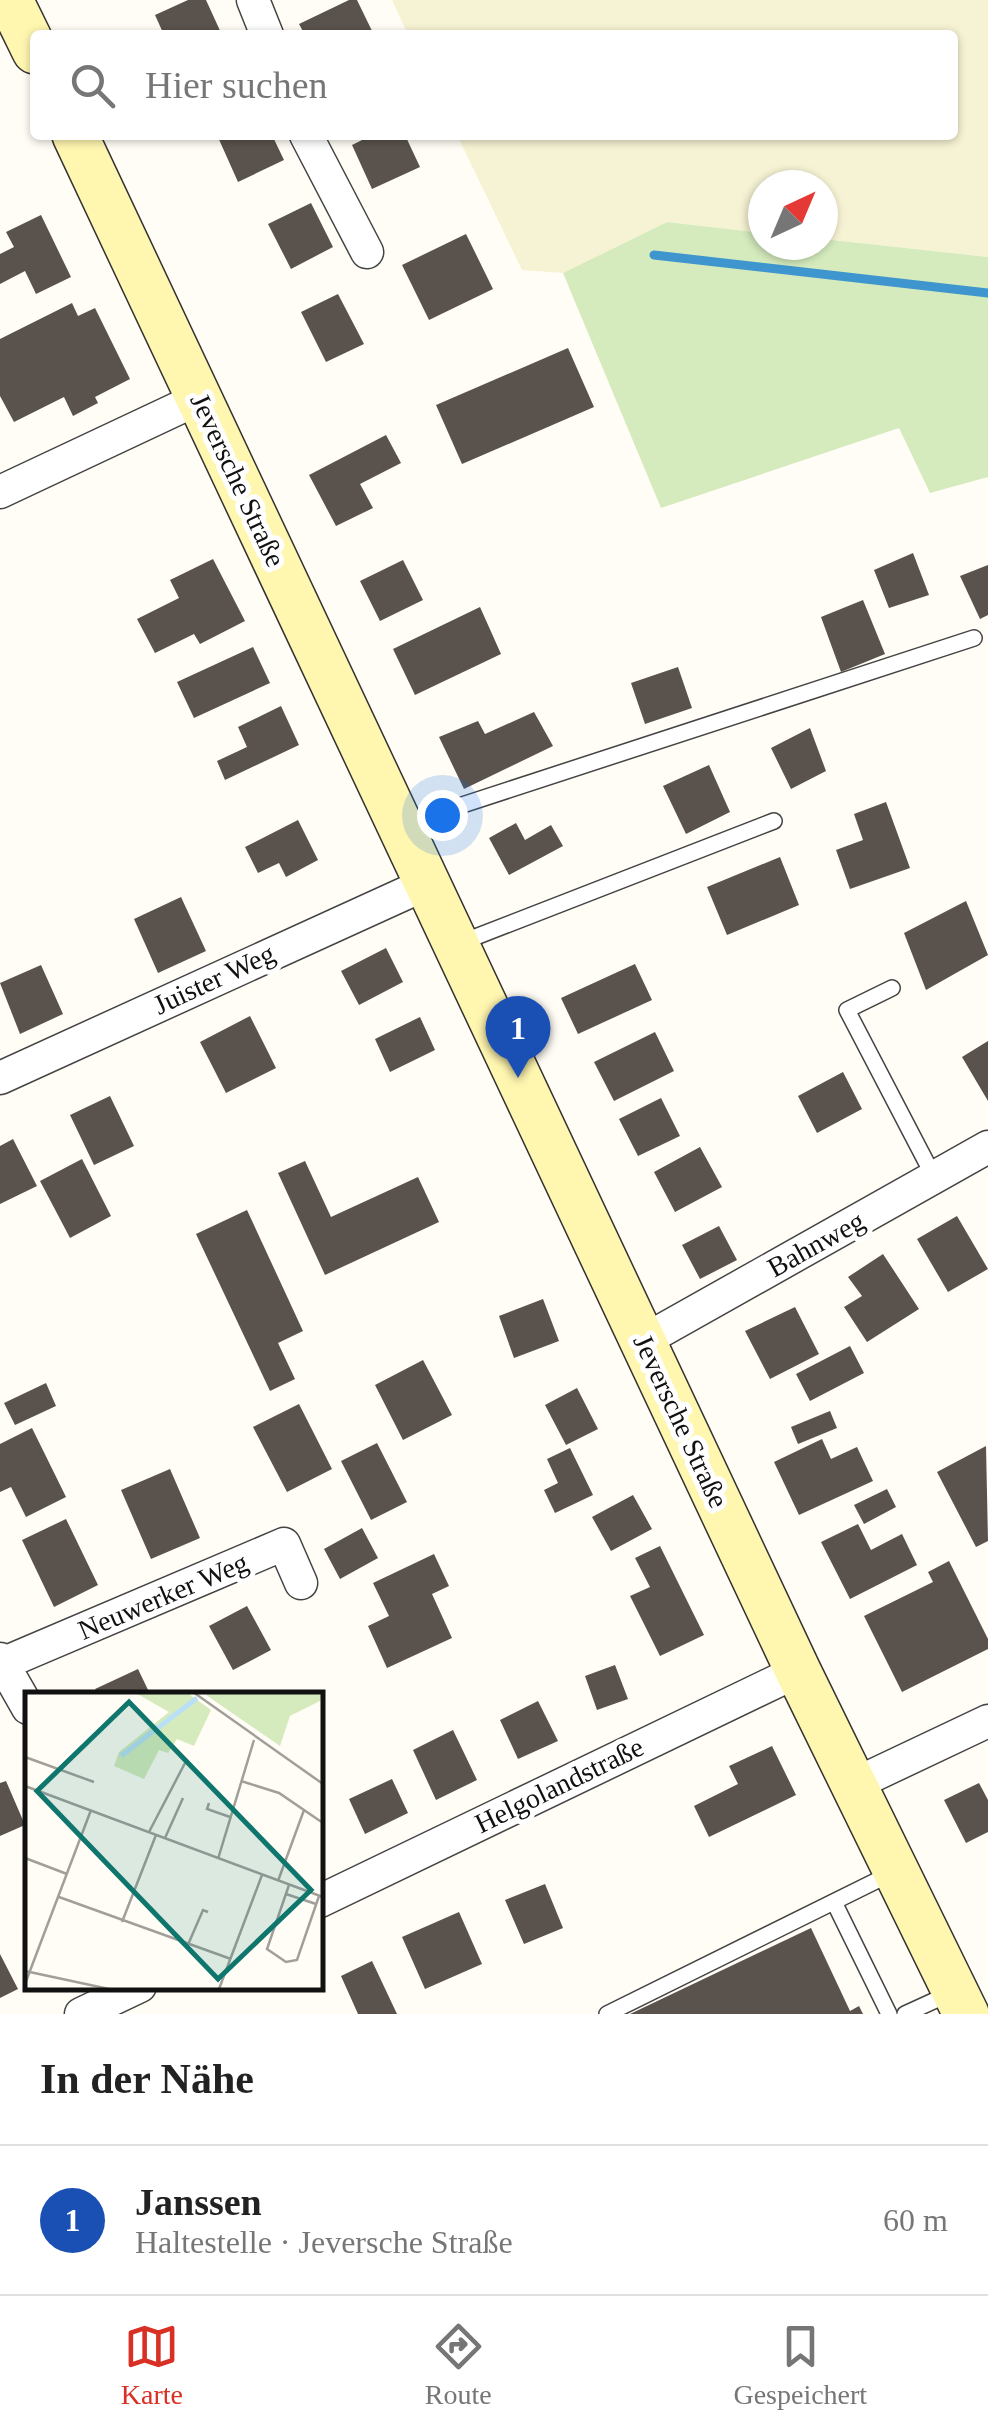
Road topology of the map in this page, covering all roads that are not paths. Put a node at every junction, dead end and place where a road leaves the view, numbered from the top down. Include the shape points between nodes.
1 (10, 0) edge
2 (252, 0) edge
3 (265, 30) edge
4 (30, 42) edge
5 (86, 140) edge
6 (309, 140) edge
7 (367, 252) dead end
8 (200, 398) junction
9 (0, 492) edge
10 (974, 638) dead end
11 (774, 821) dead end
12 (400, 825) junction
13 (428, 883) junction
14 (456, 945) junction
15 (892, 988) dead end
16 (0, 1078) edge
17 (988, 1146) edge
18 (934, 1177) junction
19 (643, 1341) junction
20 (301, 1582) dead end
21 (1, 1662) edge
22 (798, 1671) junction
23 (25, 1703) edge
24 (988, 1721) edge
25 (857, 1784) junction
26 (898, 1870) junction
27 (322, 1899) edge
28 (834, 1902) junction
29 (134, 1989) edge
30 (960, 2002) edge
31 (81, 2014) edge
32 (607, 2014) edge
33 (889, 2014) edge
34 (905, 2014) edge

1 - 4 street
2 - 3 street
5 - 8 street, Jeversche Straße
6 - 7 street
8 - 9 street
8 - 12 street, Jeversche Straße
10 - 12 lane
11 - 14 lane
12 - 13 street, Jeversche Straße
13 - 14 street, Jeversche Straße
13 - 16 street, Juister Weg
14 - 19 street, Jeversche Straße
15 - 18 lane via 847,1010
17 - 18 street, Bahnweg
18 - 19 street, Bahnweg
19 - 22 street, Jeversche Straße
20 - 21 street, Neuwerker Weg via 284,1544
21 - 23 street
22 - 25 street, Jeversche Straße
22 - 27 street, Helgolandstraße
24 - 25 street
25 - 26 street, Jeversche Straße
26 - 28 lane
26 - 30 street, Jeversche Straße
28 - 32 lane
28 - 33 lane
29 - 31 street
30 - 34 lane

